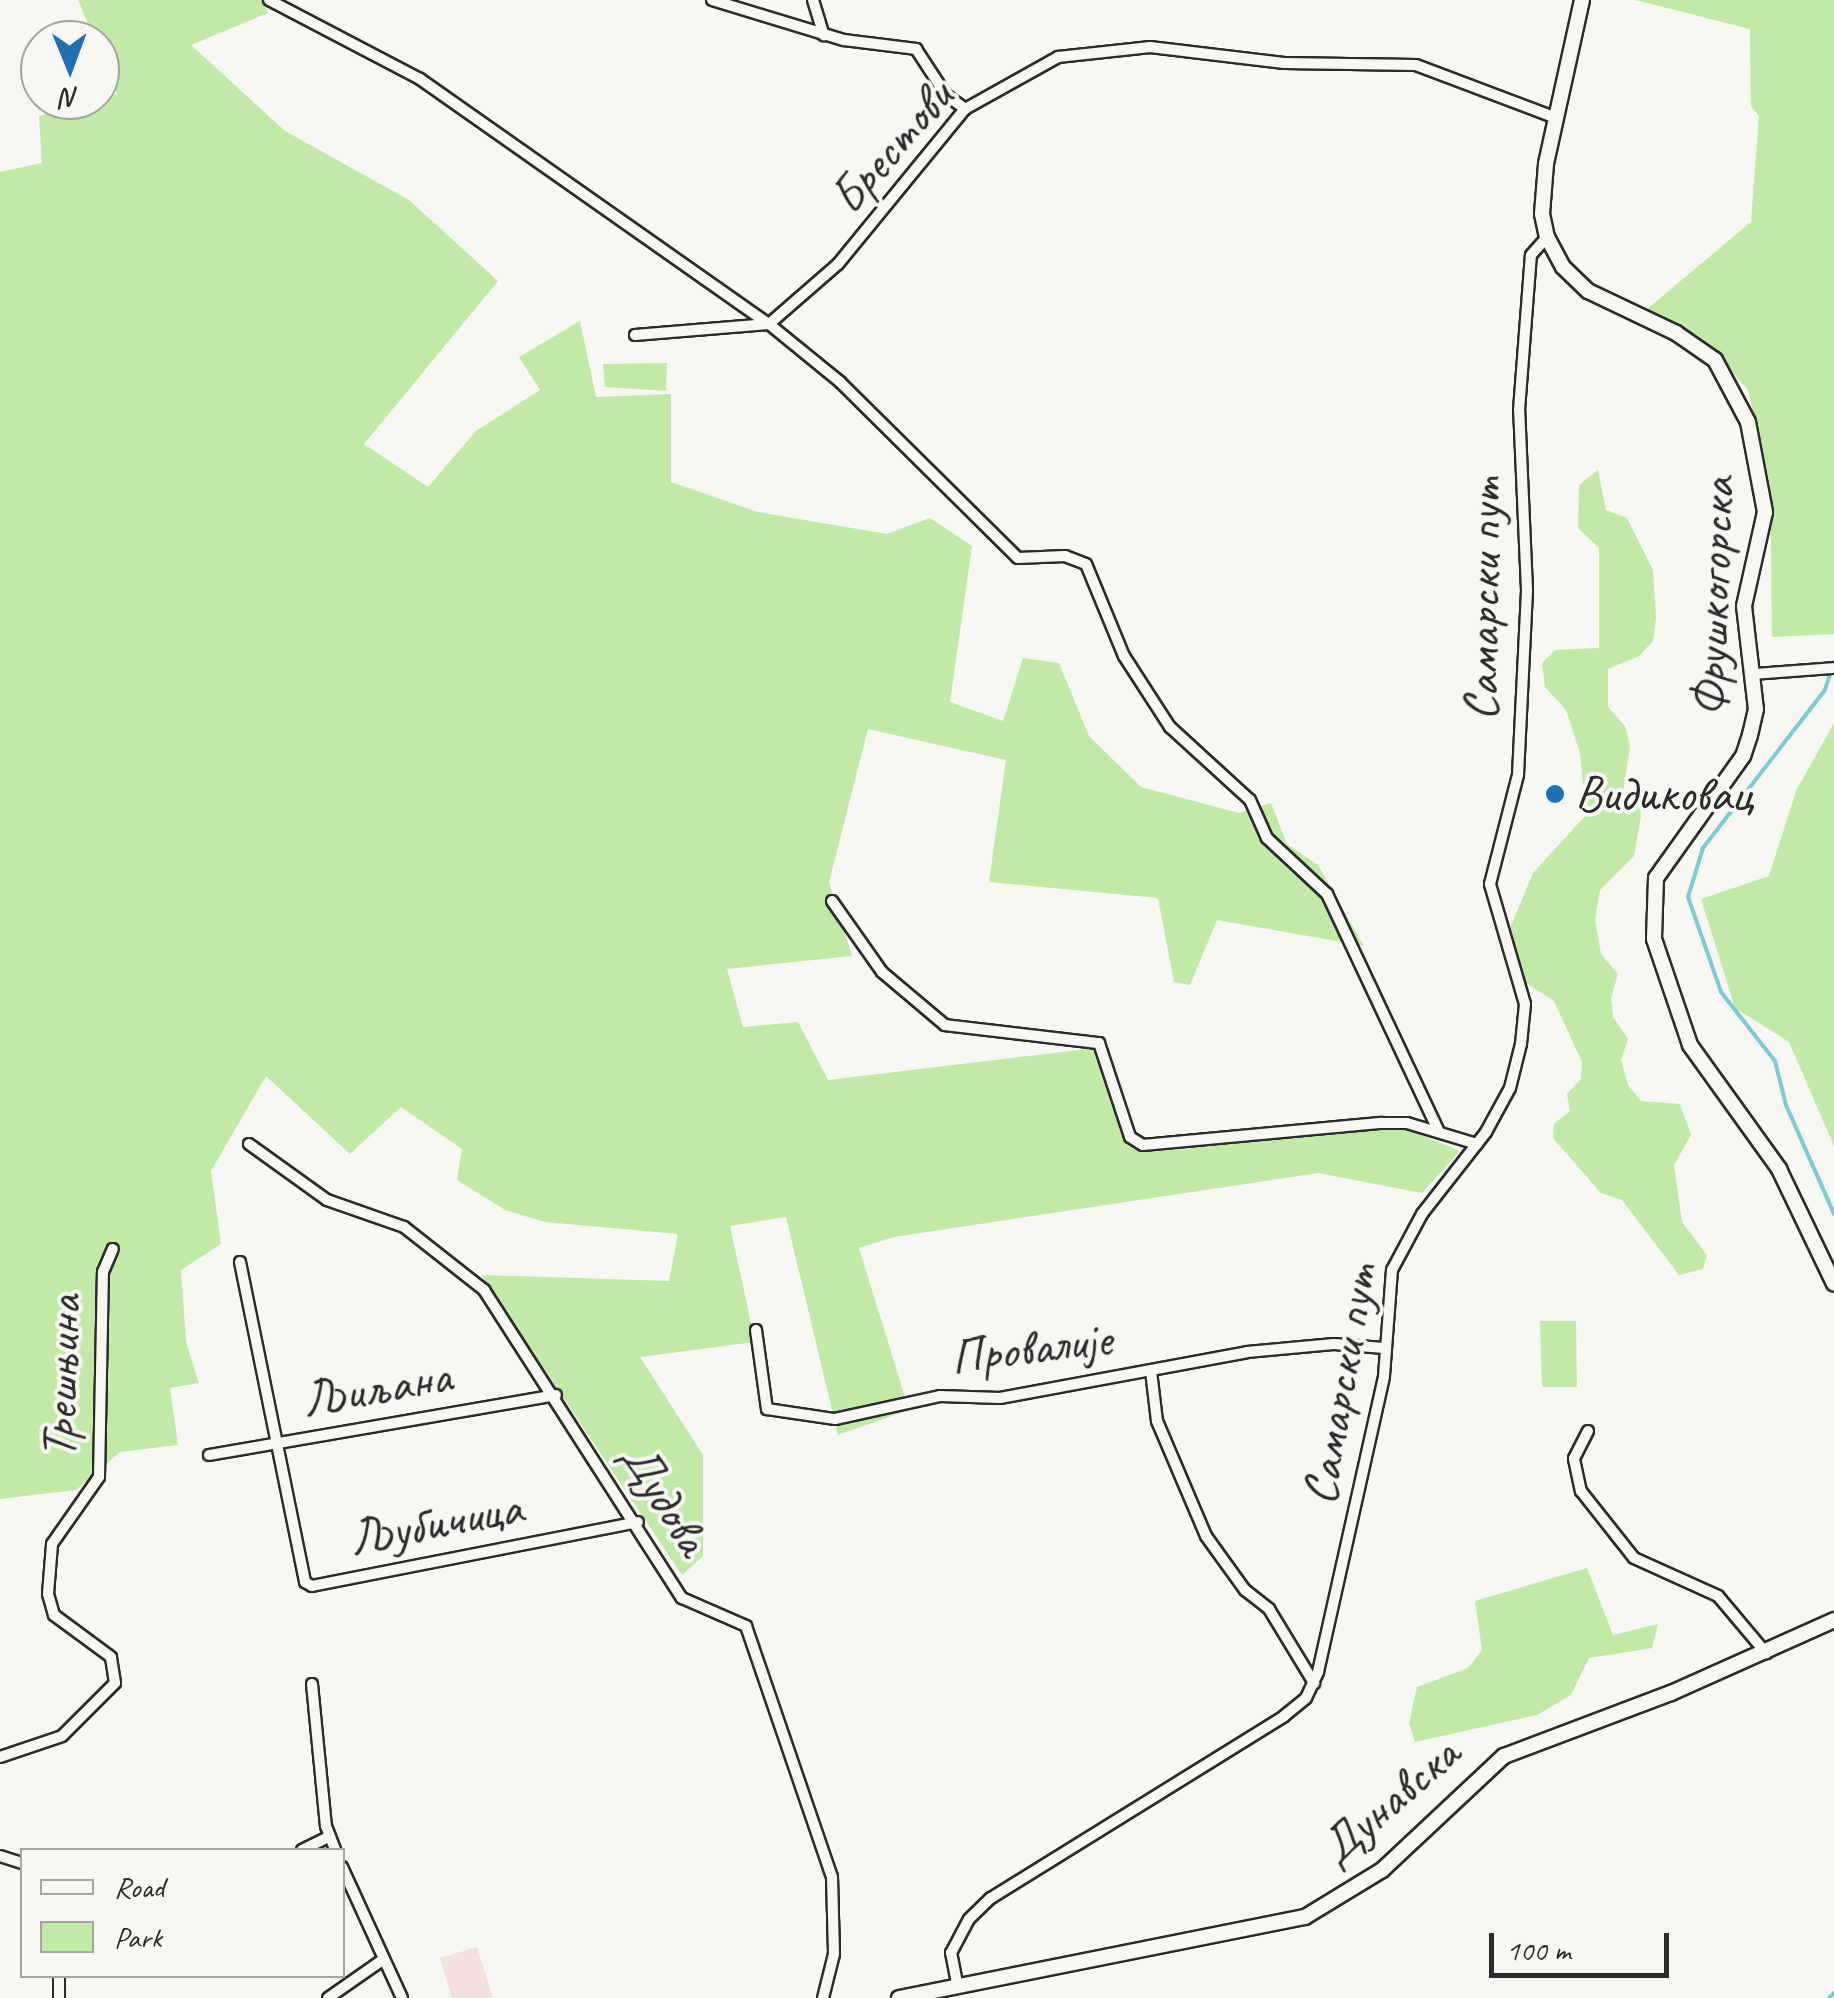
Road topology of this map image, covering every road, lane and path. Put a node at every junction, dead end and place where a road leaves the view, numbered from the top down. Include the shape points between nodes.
1 (269, 0) edge
2 (712, 0) edge
3 (813, 0) edge
4 (1582, 0) edge
5 (824, 35) junction
6 (965, 109) junction
7 (1556, 118) junction
8 (1547, 237) junction
9 (769, 324) junction
10 (636, 335) dead end
11 (1834, 668) edge
12 (1754, 674) junction
13 (832, 901) dead end
14 (1438, 1130) junction
15 (249, 1144) dead end
16 (1476, 1144) junction
17 (113, 1249) dead end
18 (240, 1262) dead end
19 (1834, 1284) edge
20 (756, 1330) dead end
21 (1384, 1348) junction
22 (1150, 1371) junction
23 (556, 1395) junction
24 (1588, 1431) dead end
25 (276, 1444) junction
26 (209, 1455) dead end
27 (638, 1522) junction
28 (1834, 1620) edge
29 (1766, 1653) junction
30 (1314, 1683) junction
31 (312, 1684) dead end
32 (0, 1757) edge
33 (329, 1837) junction
34 (306, 1848) edge
35 (334, 1848) edge
36 (345, 1873) edge
37 (384, 1960) junction
38 (957, 1984) junction
39 (328, 1998) edge
40 (402, 1998) edge
41 (823, 1998) edge
42 (898, 1998) edge

1 - 9 street via 420,79
2 - 5 street
3 - 5 street
4 - 7 street, Фрушкогорска
5 - 6 street via 916,49 946,95
6 - 7 street, Брестови via 1058,57 1150,47 1343,67 1416,65
6 - 9 street, Брестови via 838,264
7 - 8 street, Фрушкогорска via 1543,185
8 - 12 street, Фрушкогорска via 1563,267 1588,291 1702,350 1736,392 1753,440 1765,512 1744,606
8 - 16 street, Самарски пут via 1532,255 1519,410 1527,590 1518,775 1490,884 1526,1004 1510,1088
9 - 10 street
9 - 14 street via 840,382 1018,558 1065,556 1086,564 1124,656 1170,727 1250,800 1268,838 1327,894
11 - 12 street
12 - 19 street, Фрушкогорска via 1756,709 1743,756 1656,878 1654,940 1690,1044 1779,1169
13 - 14 street via 882,972 946,1025 1099,1044 1137,1143 1382,1123
14 - 16 street
15 - 23 street, Дудова via 311,1190 404,1227 455,1265 498,1306
16 - 21 street, Самарски пут via 1398,1258
17 - 32 street, Трешњина via 103,1272 99,1477 52,1544 48,1594 54,1614 111,1658 115,1683 62,1736
18 - 25 street
20 - 22 street, Провалије via 767,1409 812,1418 940,1396 1000,1398
21 - 22 street, Провалије via 1334,1344 1247,1352
21 - 30 street, Самарски пут via 1373,1430
22 - 30 street via 1158,1421 1206,1536 1245,1590 1269,1610
23 - 25 street, Љиљана
23 - 27 street, Дудова
24 - 29 street via 1574,1459 1580,1491 1634,1558 1718,1596
25 - 26 street, Љиљана
25 - 27 street, Љубичица via 299,1572 312,1586
27 - 41 street, Дудова via 682,1598 746,1626 832,1877 834,1954
28 - 29 street, Дунавска
29 - 38 street, Дунавска via 1504,1756 1382,1870 1306,1918
30 - 38 street via 1284,1716 992,1898 969,1919 951,1952
31 - 33 street
33 - 34 street
33 - 35 street
36 - 37 street
37 - 39 street
37 - 40 street
38 - 42 street, Дунавска

